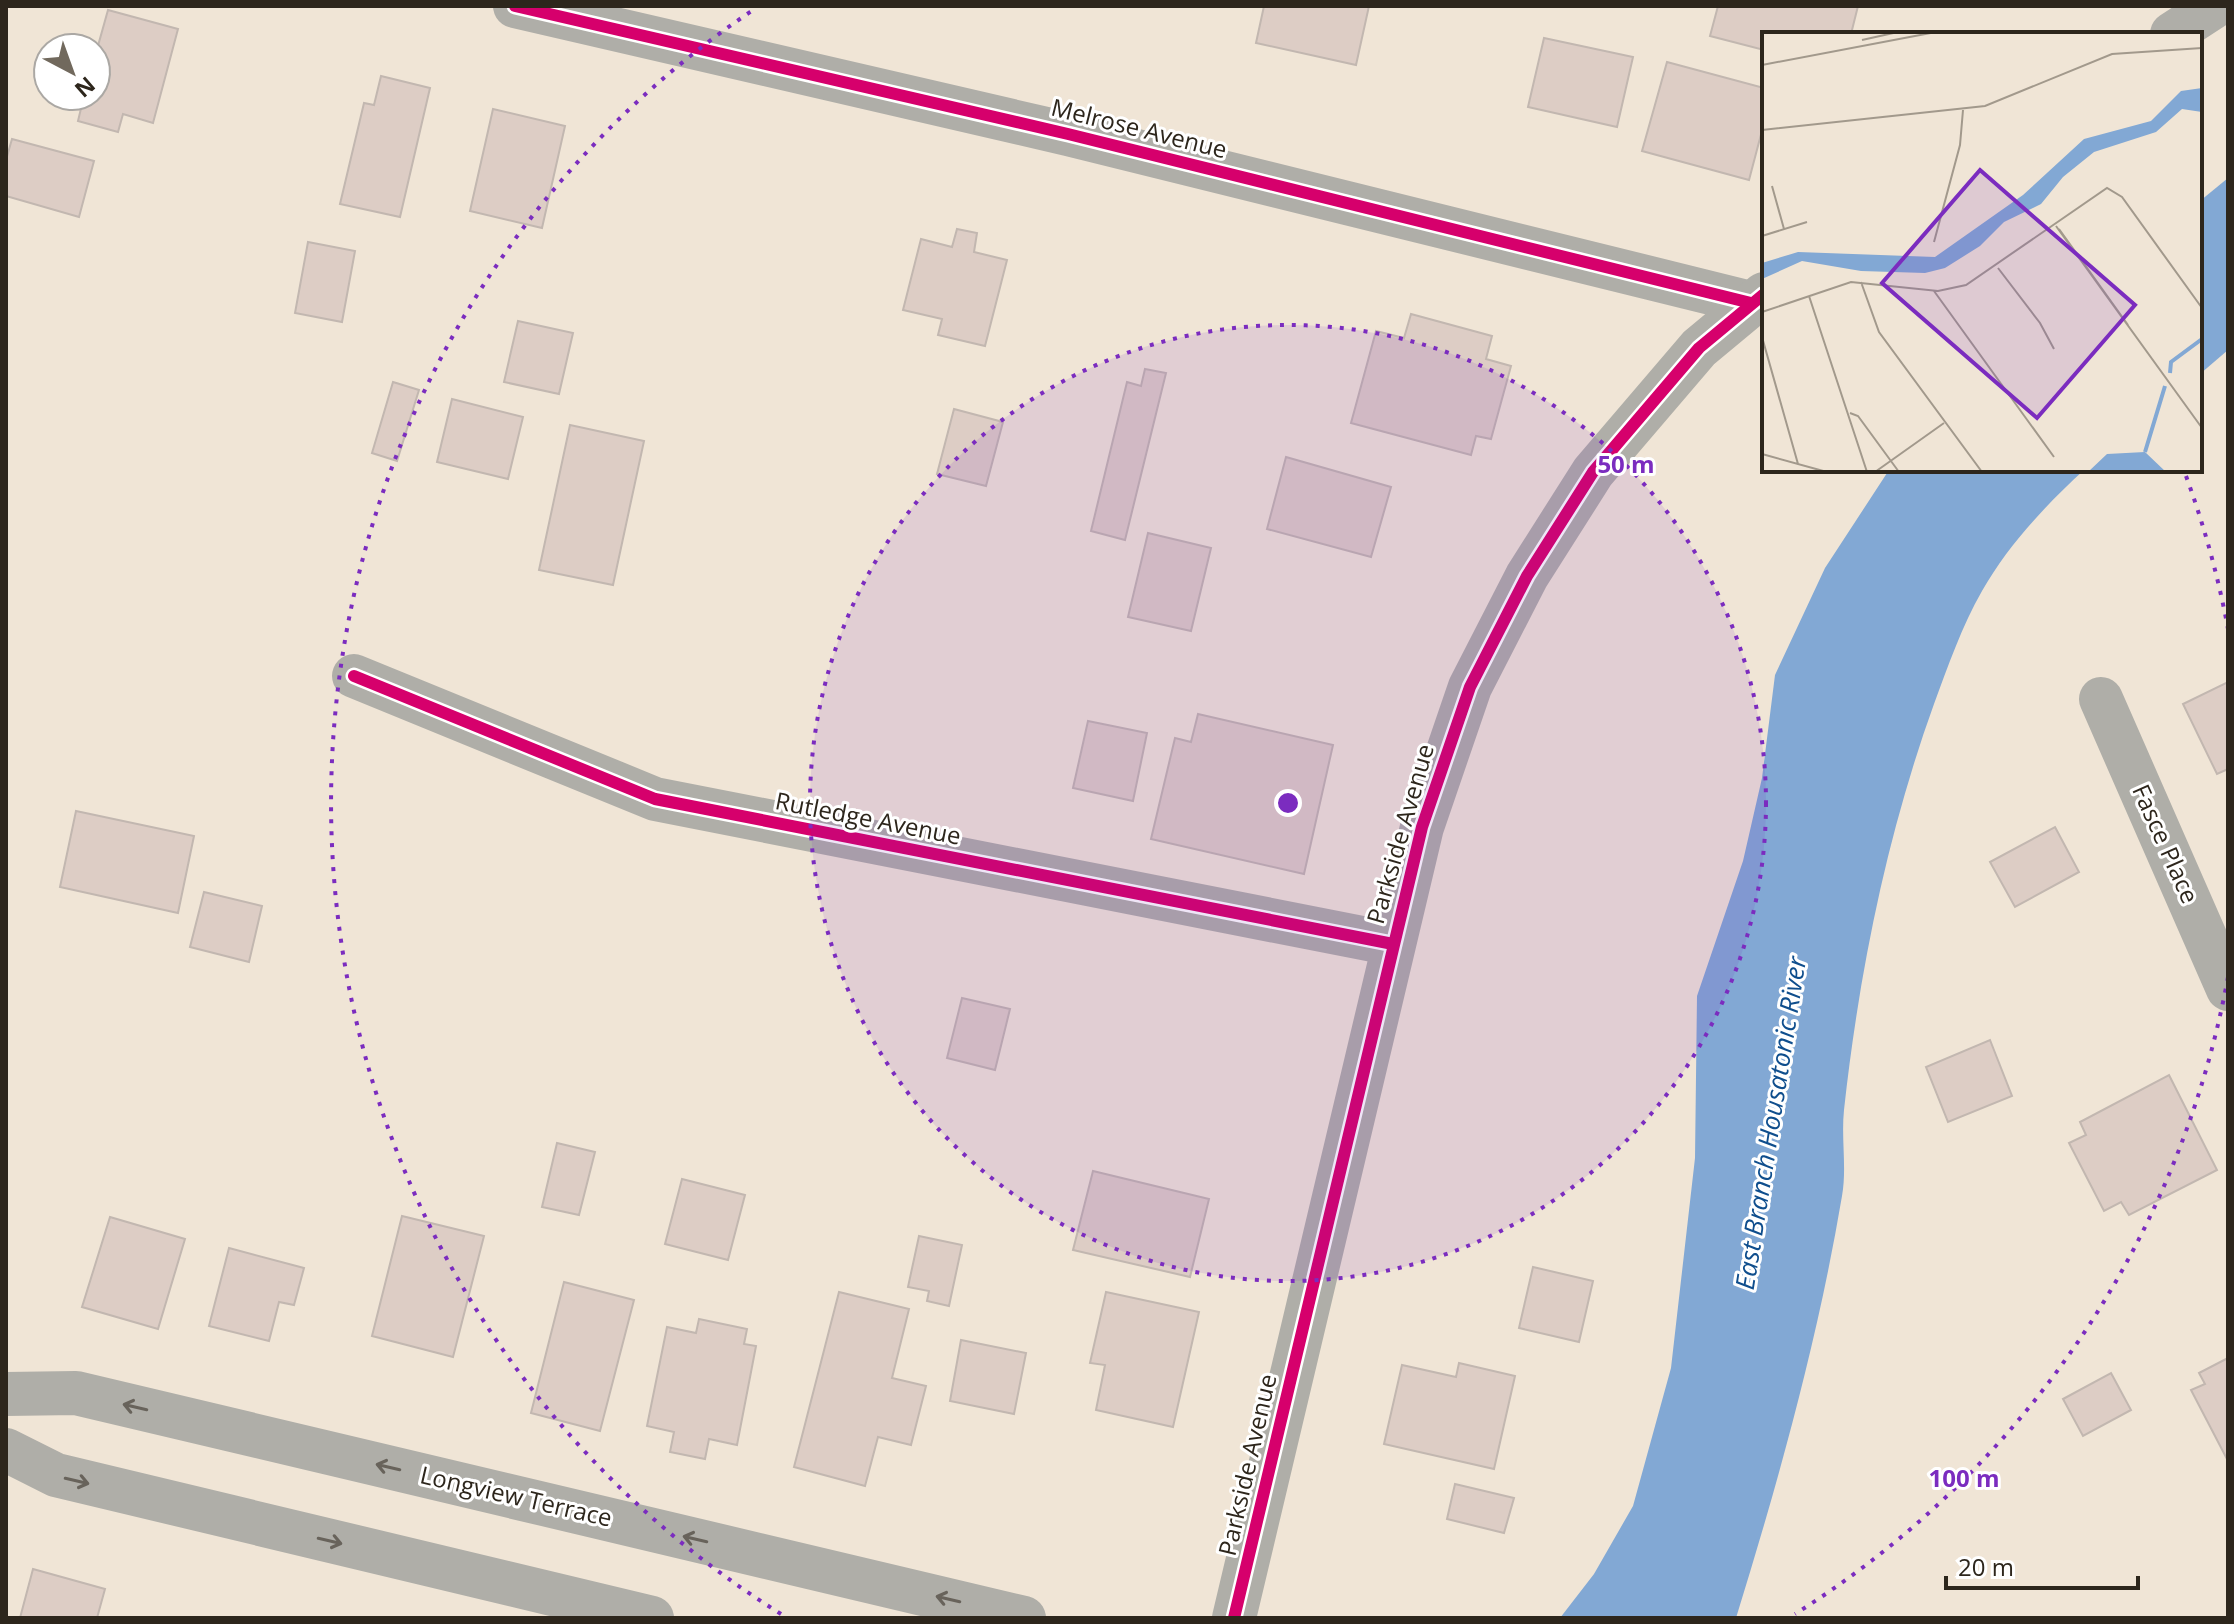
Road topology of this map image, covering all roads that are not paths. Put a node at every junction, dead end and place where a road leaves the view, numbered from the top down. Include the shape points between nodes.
1 (515, 6) edge
2 (2215, 6) edge
3 (2175, 32) edge
4 (1758, 299) edge
5 (354, 676) dead end
6 (2101, 699) dead end
7 (1393, 944) junction
8 (2228, 989) edge
9 (6, 1394) edge
10 (6, 1450) edge
11 (652, 1618) edge
12 (1024, 1618) edge
13 (1234, 1618) edge

1 - 4 street, Melrose Avenue
2 - 3 street
4 - 7 street, Parkside Avenue via 1699,348 1621,436 1575,497 1527,576 1470,687 1444,754
5 - 7 street, Rutledge Avenue via 655,799
6 - 8 street, Fasce Place
7 - 13 street, Parkside Avenue
12 -> 9 street, Longview Terrace via 76,1393
10 -> 11 street via 56,1475

